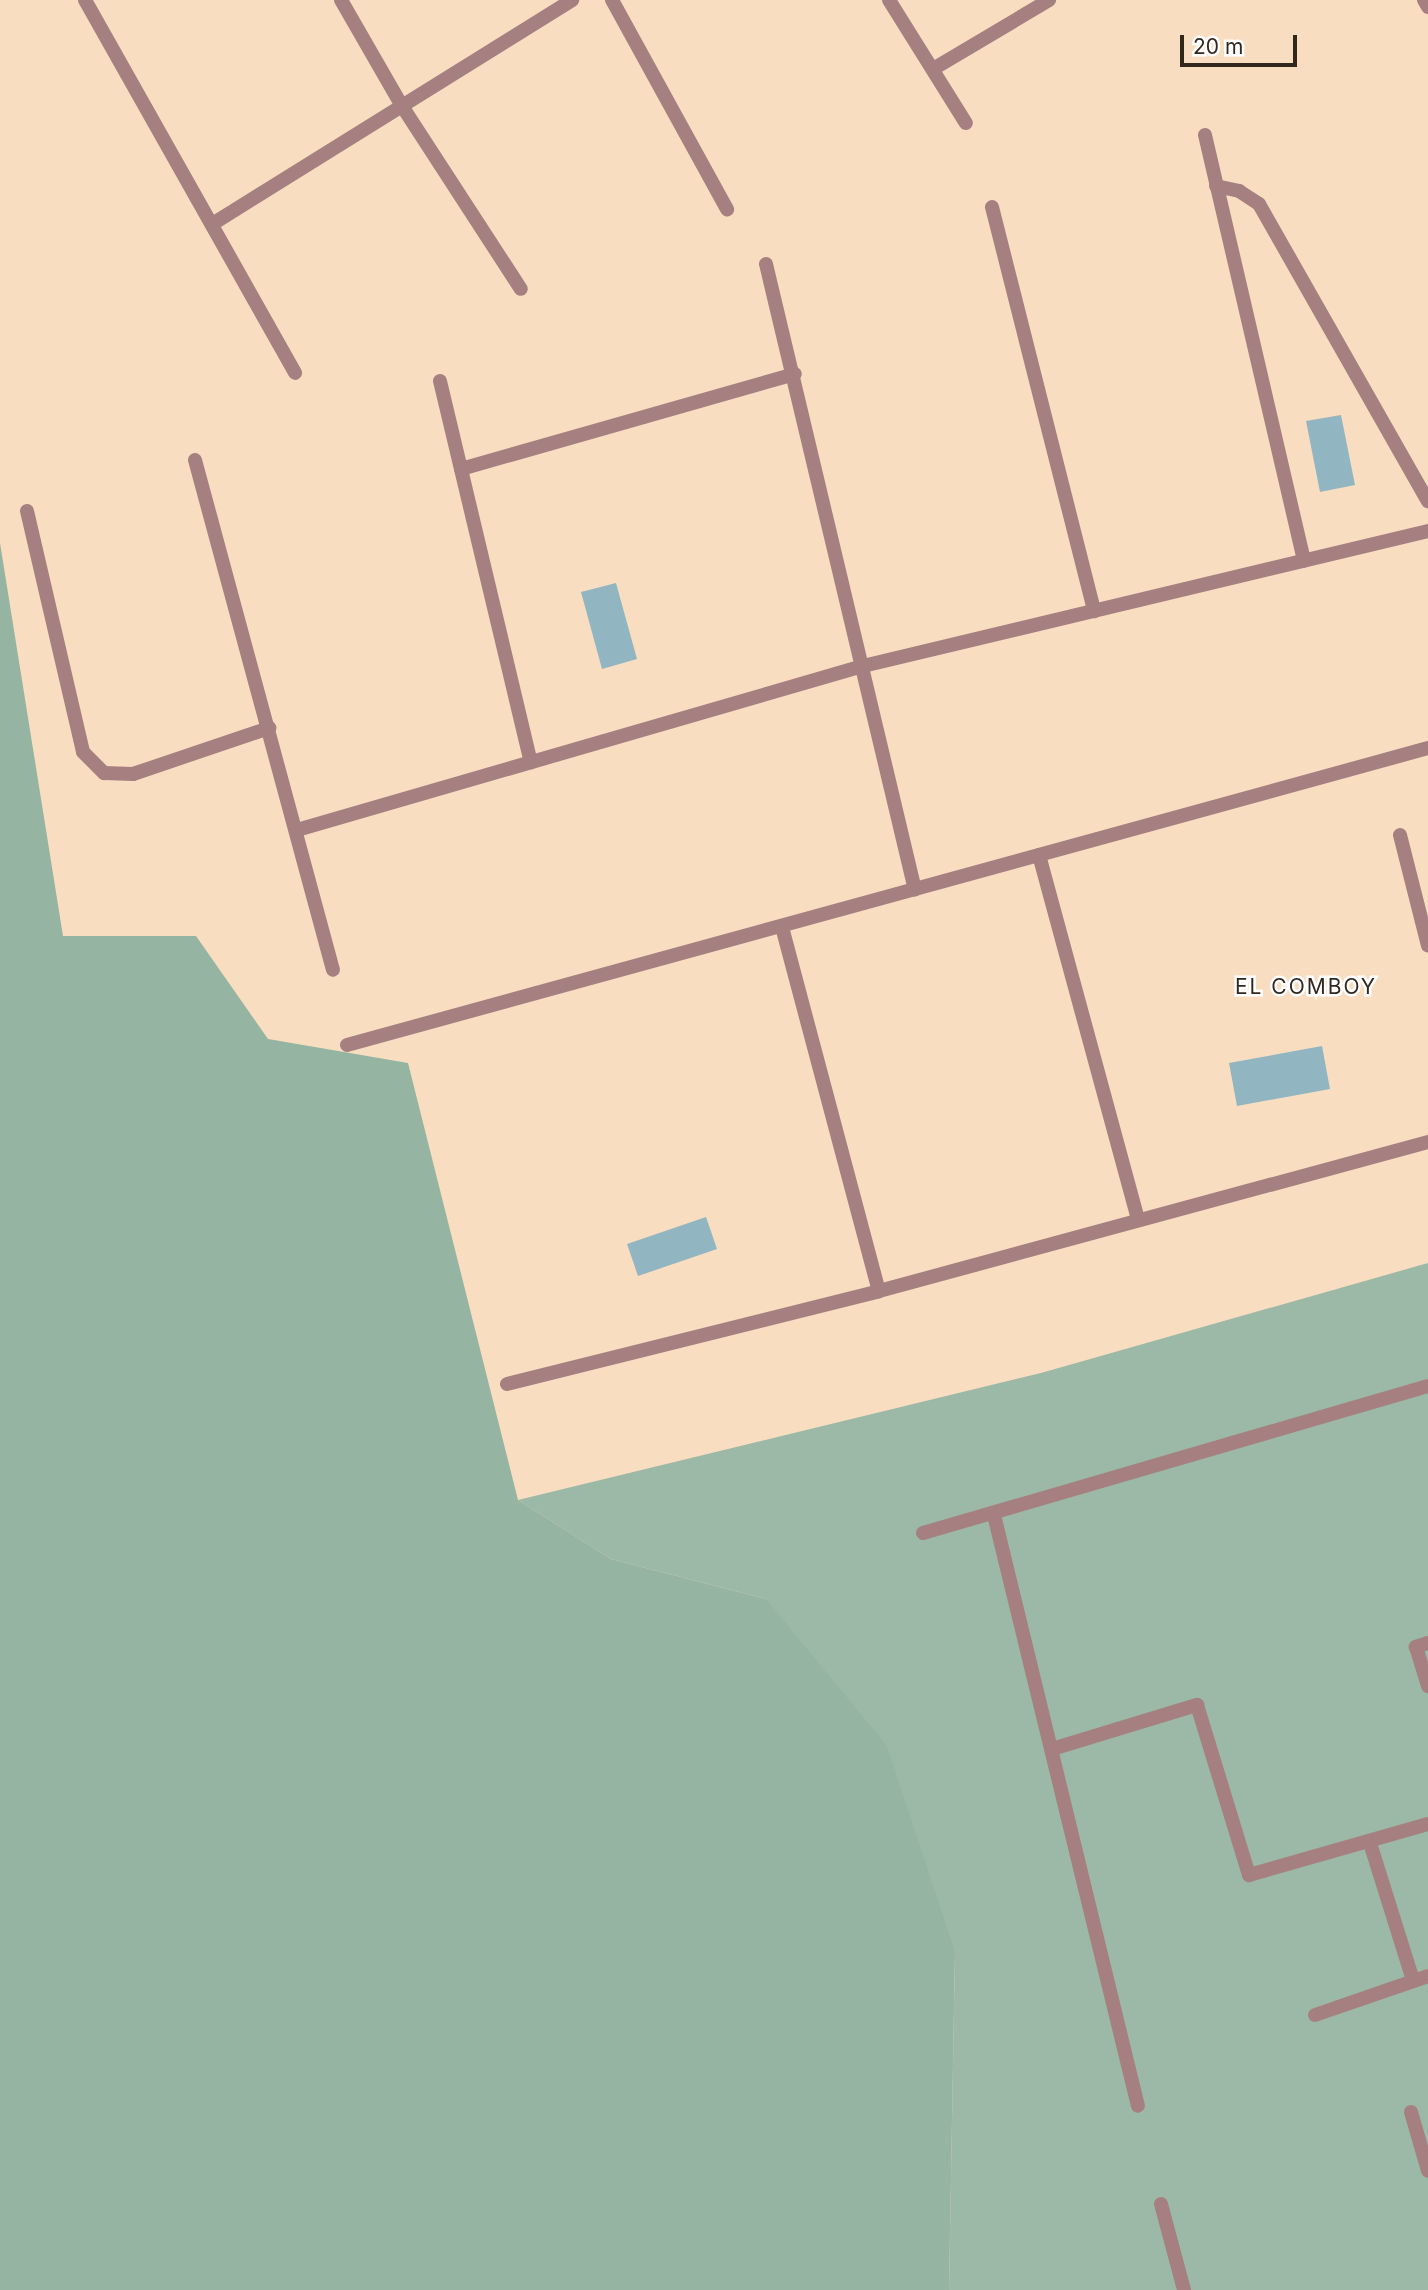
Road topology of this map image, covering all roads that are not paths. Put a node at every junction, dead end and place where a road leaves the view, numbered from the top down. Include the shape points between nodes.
1 (85, 0) edge
2 (341, 0) edge
3 (572, 0) edge
4 (612, 0) edge
5 (889, 0) edge
6 (1049, 0) edge
7 (1424, 0) edge
8 (1428, 7) edge
9 (933, 69) junction
10 (402, 106) junction
11 (966, 123) dead end
12 (1205, 135) dead end
13 (1216, 186) junction
14 (992, 207) dead end
15 (727, 209) dead end
16 (214, 223) junction
17 (766, 264) dead end
18 (521, 289) dead end
19 (295, 373) dead end
20 (795, 374) junction
21 (440, 381) dead end
22 (195, 460) dead end
23 (461, 469) junction
24 (1428, 501) edge
25 (27, 511) dead end
26 (1428, 531) edge
27 (1304, 561) junction
28 (1094, 611) junction
29 (863, 666) junction
30 (269, 728) junction
31 (1428, 748) edge
32 (531, 762) junction
33 (297, 830) junction
34 (1400, 835) dead end
35 (1039, 855) junction
36 (915, 890) junction
37 (782, 927) junction
38 (1428, 946) edge
39 (332, 970) dead end
40 (347, 1045) dead end
41 (1428, 1142) edge
42 (1138, 1220) junction
43 (879, 1290) junction
44 (508, 1384) dead end
45 (1428, 1386) edge
46 (994, 1515) junction
47 (923, 1533) dead end
48 (1428, 1643) edge
49 (1428, 1686) edge
50 (1052, 1749) junction
51 (1428, 1824) edge
52 (1370, 1843) junction
53 (1421, 1978) edge
54 (1315, 2015) dead end
55 (1139, 2106) dead end
56 (1411, 2112) dead end
57 (1428, 2171) edge
58 (1161, 2204) dead end
59 (1184, 2290) edge

1 - 16 street
2 - 10 street
3 - 10 street
4 - 15 street
5 - 9 street
6 - 9 street
7 - 8 street
9 - 11 street
10 - 16 street
10 - 18 street
12 - 13 street
13 - 24 street via 1239,191 1259,204
13 - 27 street
14 - 28 street
16 - 19 street
17 - 20 street
20 - 23 street
20 - 29 street
21 - 23 street
22 - 30 street
23 - 32 street
25 - 30 street via 83,752 104,773 133,774
26 - 27 street
27 - 28 street
28 - 29 street
29 - 32 street
29 - 36 street
30 - 33 street
31 - 35 street
32 - 33 street
33 - 39 street
34 - 38 street
35 - 36 street
35 - 42 street
36 - 37 street
37 - 40 street
37 - 43 street
41 - 42 street
42 - 43 street
43 - 44 street
45 - 46 street
46 - 47 street
46 - 50 street
48 - 49 street via 1416,1647
50 - 52 street via 1197,1705 1249,1875
50 - 55 street
51 - 52 street
52 - 53 street
53 - 54 street
56 - 57 street
58 - 59 street

